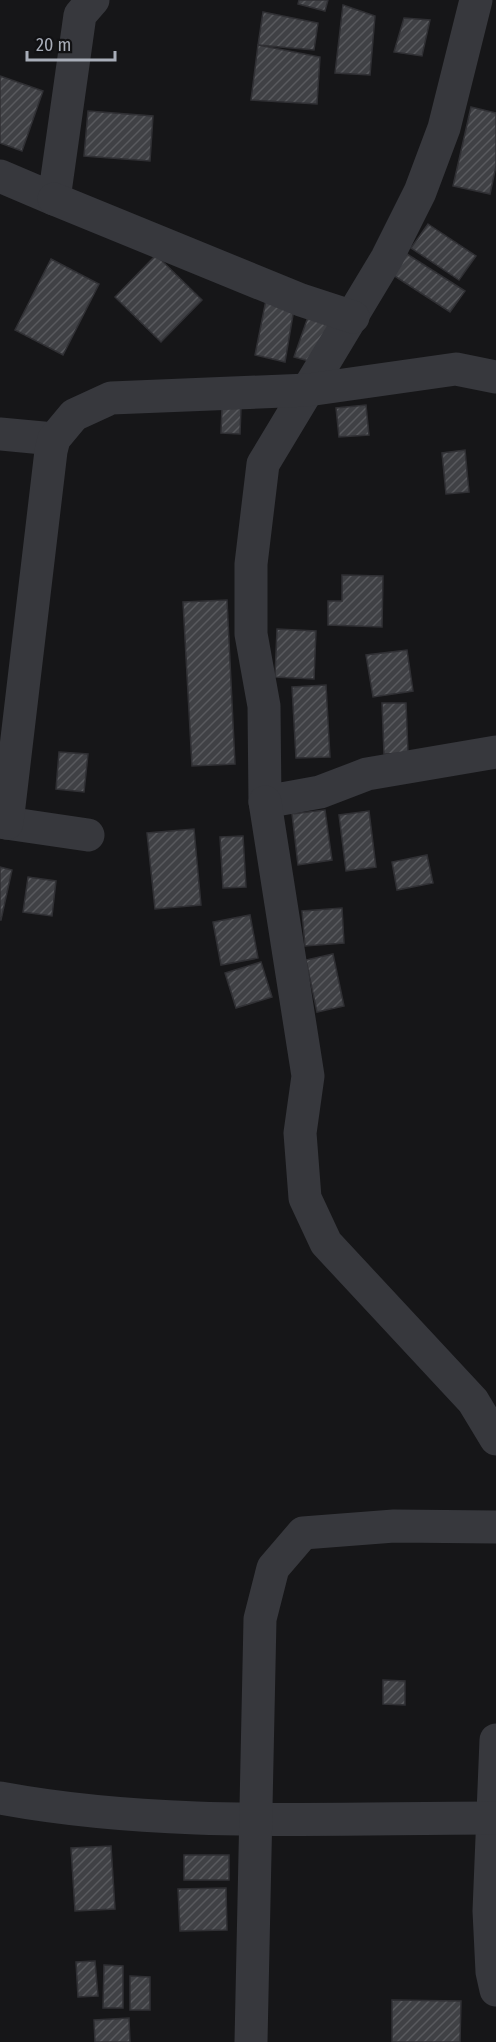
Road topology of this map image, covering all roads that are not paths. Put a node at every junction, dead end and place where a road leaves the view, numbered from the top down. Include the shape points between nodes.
1 (93, 0) edge
2 (476, 0) edge
3 (0, 176) edge
4 (54, 199) junction
5 (352, 316) junction
6 (496, 377) edge
7 (308, 390) junction
8 (0, 434) edge
9 (54, 439) junction
10 (496, 752) edge
11 (265, 802) junction
12 (3, 822) edge
13 (88, 835) dead end
14 (496, 1440) edge
15 (496, 1527) edge
16 (496, 1740) edge
17 (0, 1798) edge
18 (493, 1818) junction
19 (496, 1990) edge
20 (251, 2042) edge

1 - 4 street via 80,15
2 - 5 street via 444,129 420,192
3 - 4 street
4 - 5 street via 301,300
5 - 7 street
6 - 7 street via 456,369
7 - 9 street via 111,398 74,415
7 - 11 street via 263,464 250,564 251,634 264,706
8 - 9 street
9 - 12 street
10 - 11 street via 367,774 320,792
11 - 14 street via 308,1076 300,1133 305,1198 326,1243 474,1401
12 - 13 street
15 - 20 street via 394,1526 303,1533 273,1568 260,1618
16 - 18 street
17 - 18 street via 51,1808 191,1818
18 - 19 street via 489,1911

